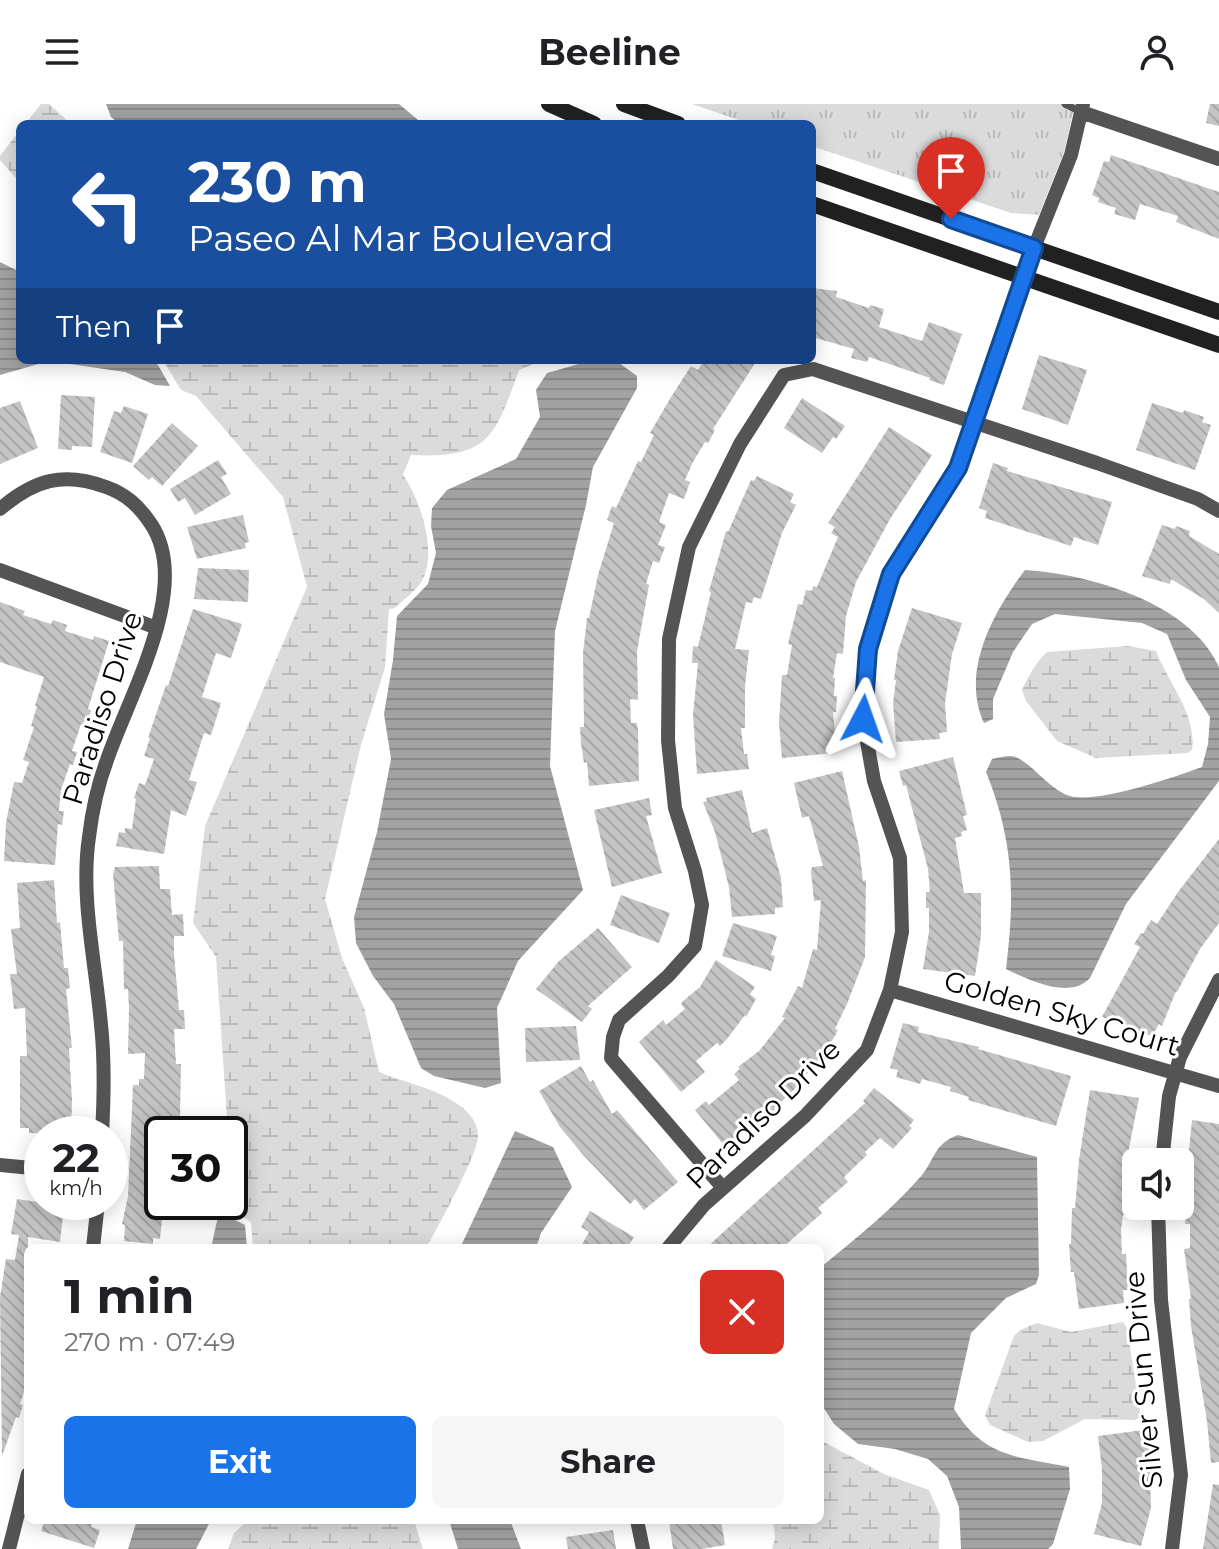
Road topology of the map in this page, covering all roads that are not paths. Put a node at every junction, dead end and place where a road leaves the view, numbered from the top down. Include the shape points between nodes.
1 (549, 104) edge
2 (624, 104) edge
3 (1065, 104) edge
4 (1082, 108) edge
5 (585, 120) edge
6 (667, 120) edge
7 (1219, 159) edge
8 (816, 172) edge
9 (816, 205) edge
10 (1034, 248) junction
11 (1024, 277) junction
12 (1219, 312) edge
13 (1219, 345) edge
14 (972, 424) junction
15 (0, 509) edge
16 (1219, 511) edge
17 (0, 570) edge
18 (157, 628) junction
19 (1219, 980) edge
20 (890, 990) junction
21 (1175, 1074) junction
22 (1219, 1086) edge
23 (102, 1116) edge
24 (1163, 1148) edge
25 (0, 1165) edge
26 (24, 1167) edge
27 (723, 1188) junction
28 (96, 1220) edge
29 (1158, 1220) edge
30 (93, 1244) edge
31 (671, 1244) edge
32 (24, 1490) edge
33 (638, 1524) edge
34 (9, 1549) edge
35 (643, 1549) edge
36 (1172, 1549) edge

1 - 5 main road
2 - 6 main road
3 - 4 lane
4 - 7 street
4 - 10 street, Paradiso Drive via 1071,155
8 - 10 main road
9 - 11 main road
10 - 11 street, Paradiso Drive
10 - 12 main road
11 - 13 main road
11 - 14 street, Paradiso Drive
14 - 16 street via 1183,494
14 - 20 street, Paradiso Drive via 958,468 891,574 868,649 863,719 874,781 900,858 902,932
14 - 27 street via 813,369 784,375 740,444 689,547 669,639 668,740 675,808 702,905 695,946 619,1020 611,1058
15 - 18 street, Paradiso Drive via 38,483 63,477 120,492 141,509 163,546 166,597
17 - 18 street
18 - 23 street, Paradiso Drive via 105,763 88,838 87,895 102,1028
19 - 21 street
20 - 21 street, Golden Sky Court
20 - 27 street, Paradiso Drive via 867,1050 805,1116
21 - 22 street, Golden Sky Court
21 - 24 street
25 - 26 street
27 - 31 street, Paradiso Drive
28 - 30 street
29 - 36 street, Silver Sun Drive via 1161,1300 1181,1475
32 - 34 street
33 - 35 street

